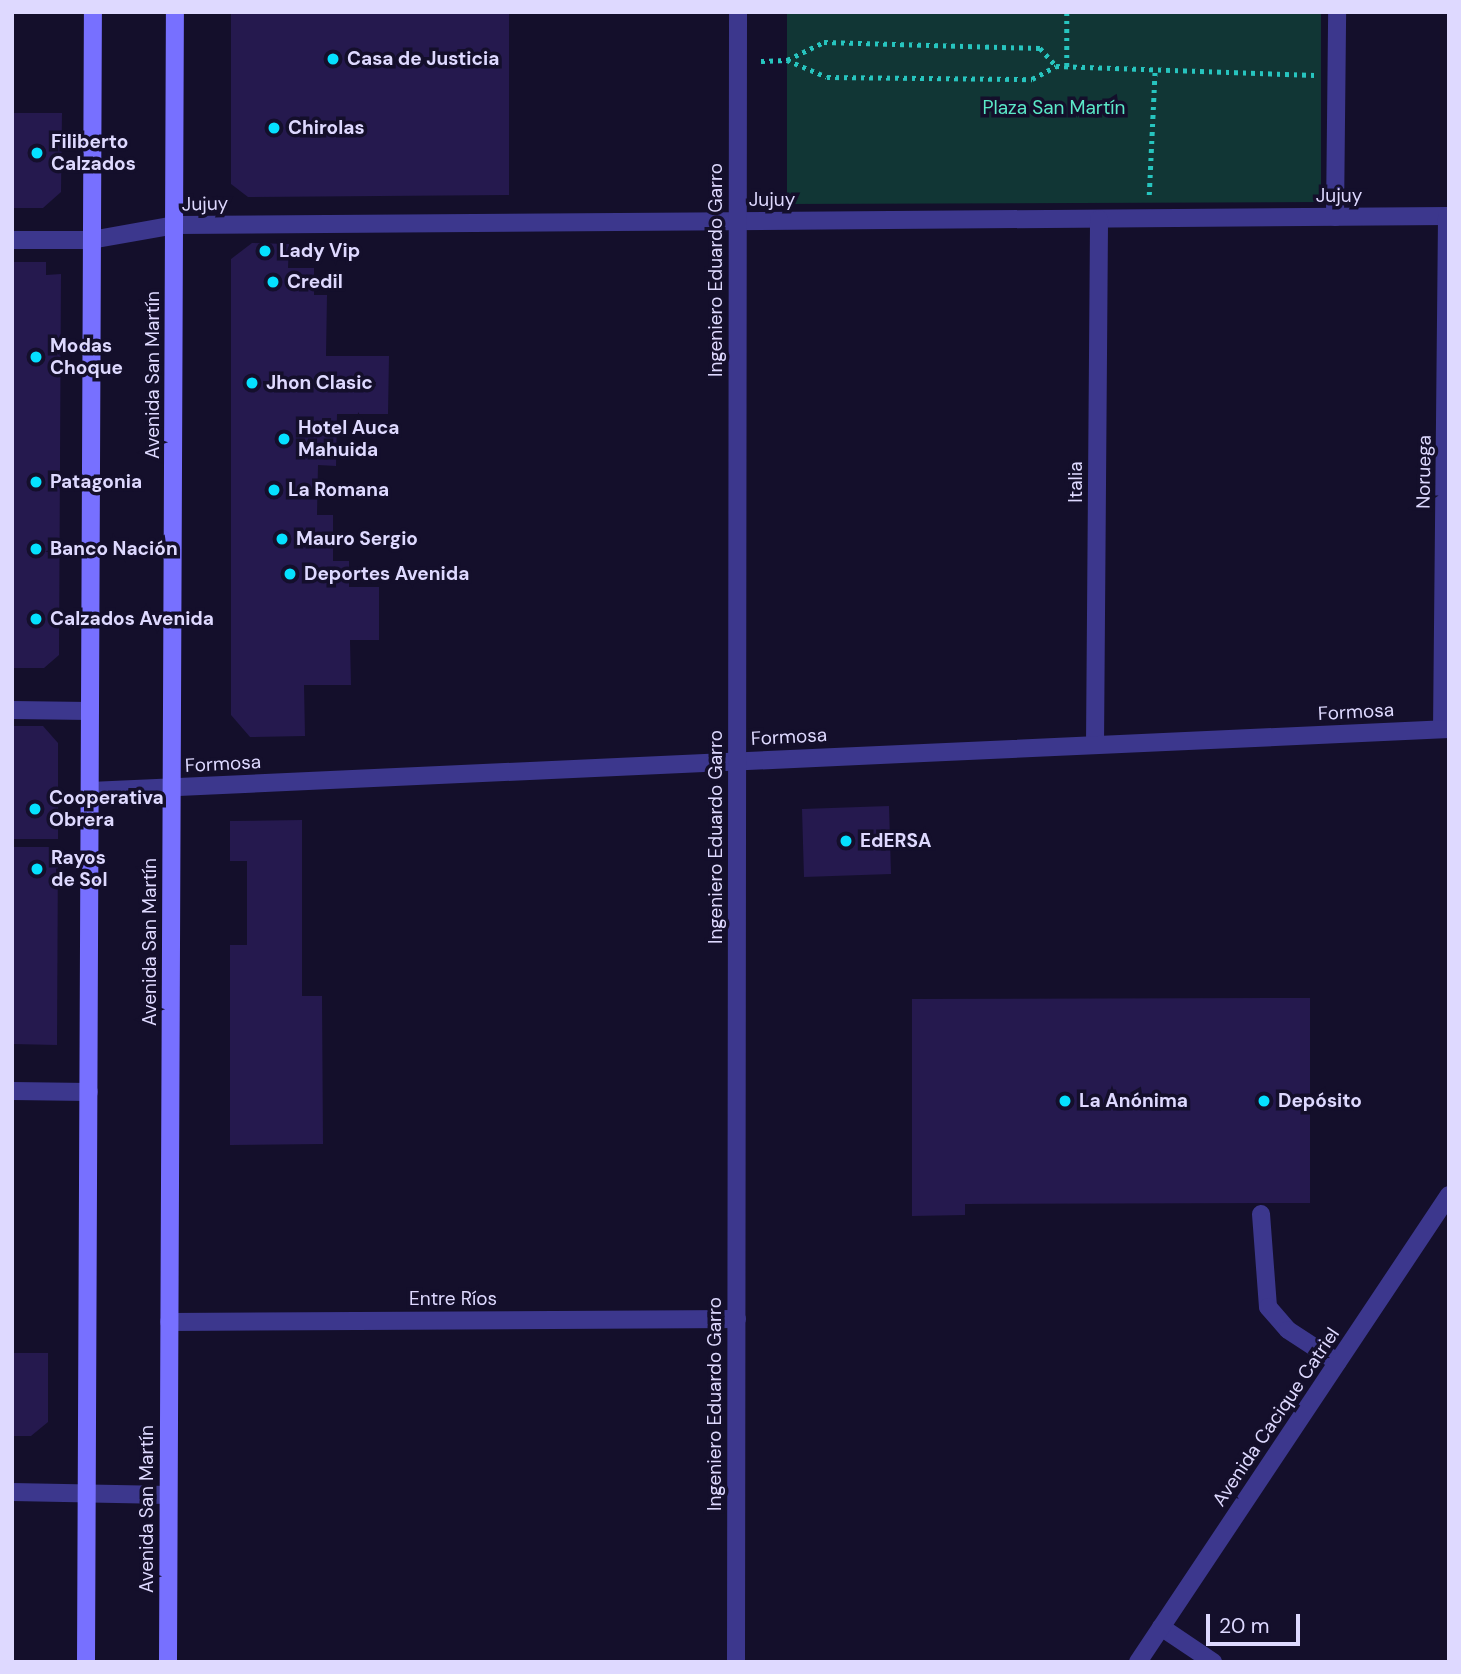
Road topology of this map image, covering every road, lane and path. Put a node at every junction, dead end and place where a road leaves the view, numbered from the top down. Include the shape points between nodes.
1 (93, 12) edge
2 (175, 12) edge
3 (738, 12) edge
4 (1067, 12) edge
5 (1337, 12) edge
6 (787, 60) junction
7 (738, 62) junction
8 (1056, 66) junction
9 (1067, 67) junction
10 (1155, 70) junction
11 (1321, 76) dead end
12 (1148, 203) dead end
13 (1448, 216) edge
14 (1335, 217) junction
15 (1099, 219) junction
16 (737, 222) junction
17 (174, 225) junction
18 (12, 240) edge
19 (91, 240) junction
20 (12, 710) edge
21 (90, 711) junction
22 (1445, 729) edge
23 (1095, 745) junction
24 (737, 761) junction
25 (172, 787) junction
26 (90, 791) junction
27 (12, 1091) edge
28 (89, 1092) junction
29 (1446, 1203) edge
30 (1261, 1214) dead end
31 (737, 1319) junction
32 (169, 1322) junction
33 (1337, 1362) junction
34 (12, 1492) edge
35 (87, 1493) junction
36 (168, 1494) junction
37 (1161, 1627) junction
38 (86, 1662) edge
39 (168, 1662) edge
40 (736, 1662) edge
41 (1138, 1662) edge
42 (1213, 1662) edge

1 - 19 main road
2 - 17 main road, Avenida San Martín
3 - 7 street, Ingeniero Eduardo Garro
4 - 9 path
5 - 14 street
6 - 7 path
6 - 8 path via 827,77 1032,79
6 - 8 path via 824,43 851,43 1040,48
7 - 16 street, Ingeniero Eduardo Garro
8 - 9 path
9 - 10 path
10 - 11 path
10 - 12 path
13 - 14 street, Jujuy
13 - 22 street, Noruega
14 - 15 street, Jujuy
15 - 16 street, Jujuy
15 - 23 street, Italia
16 - 17 street, Jujuy
16 - 24 street, Ingeniero Eduardo Garro
17 - 19 street, Jujuy
17 - 25 main road, Avenida San Martín
18 - 19 street, Jujuy
19 - 21 main road
20 - 21 street
21 - 26 main road
22 - 23 street, Formosa
23 - 24 street, Formosa
24 - 25 street, Formosa
24 - 31 street, Ingeniero Eduardo Garro
25 - 26 street, Formosa
25 - 32 main road, Avenida San Martín
26 - 28 main road
27 - 28 street
28 - 35 main road
29 - 33 street, Avenida Cacique Catriel
30 - 33 street via 1268,1307 1288,1330
31 - 32 street, Entre Ríos
31 - 40 street, Ingeniero Eduardo Garro
32 - 36 main road, Avenida San Martín
33 - 37 street, Avenida Cacique Catriel
34 - 35 street
35 - 36 street
35 - 38 main road
36 - 39 main road, Avenida San Martín
37 - 41 street, Avenida Cacique Catriel
37 - 42 street

